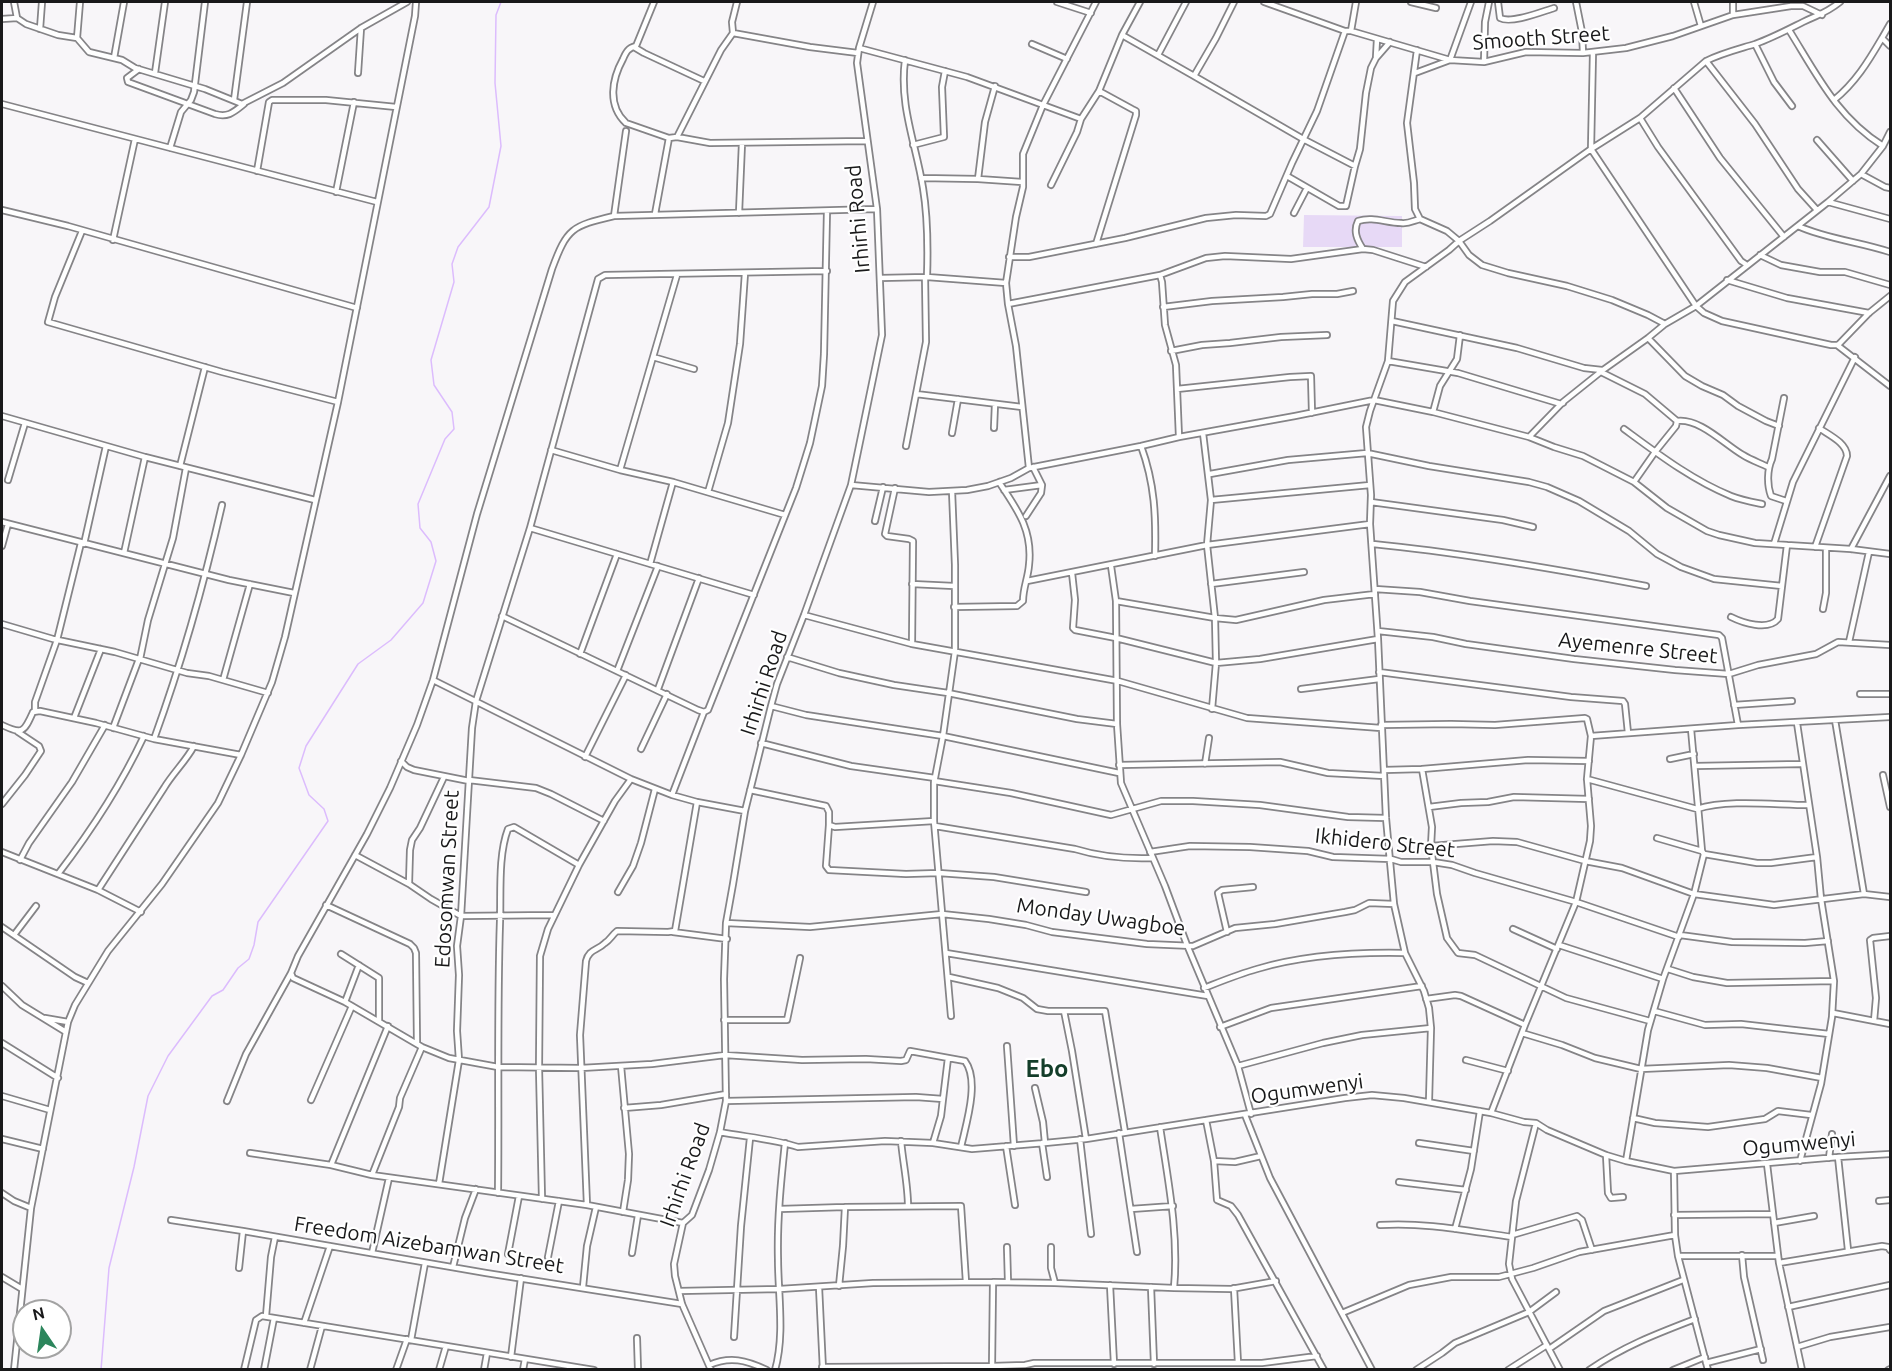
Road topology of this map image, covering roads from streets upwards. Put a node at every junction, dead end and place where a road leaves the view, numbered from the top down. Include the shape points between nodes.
1 (14, 2) edge
2 (42, 2) edge
3 (80, 2) edge
4 (124, 2) edge
5 (165, 2) edge
6 (206, 2) edge
7 (247, 2) edge
8 (407, 2) edge
9 (416, 2) edge
10 (654, 2) edge
11 (737, 2) edge
12 (873, 2) edge
13 (1057, 2) edge
14 (1096, 2) edge
15 (1140, 2) edge
16 (1186, 2) edge
17 (1234, 2) edge
18 (1264, 2) edge
19 (1356, 2) edge
20 (1411, 2) edge
21 (1471, 2) edge
22 (1489, 2) edge
23 (1498, 2) edge
24 (1576, 2) edge
25 (1694, 2) edge
26 (1733, 2) edge
27 (1840, 2) edge
28 (1803, 6) junction
29 (1436, 8) dead end
30 (1554, 8) dead end
31 (1091, 13) junction
32 (1733, 15) junction
33 (1822, 15) junction
34 (17, 18) junction
35 (2, 19) edge
36 (1807, 20) junction
37 (1890, 24) edge
38 (1701, 26) junction
39 (40, 28) junction
40 (361, 28) junction
41 (1789, 30) junction
42 (1348, 31) junction
43 (733, 33) junction
44 (1122, 35) junction
45 (77, 38) junction
46 (1882, 38) junction
47 (1377, 39) junction
48 (1390, 42) junction
49 (1032, 44) dead end
50 (1755, 44) junction
51 (1890, 46) edge
52 (634, 47) junction
53 (859, 50) junction
54 (1417, 50) junction
55 (1593, 52) junction
56 (1583, 53) junction
57 (1158, 55) junction
58 (114, 57) junction
59 (1376, 58) junction
60 (1067, 59) junction
61 (905, 60) junction
62 (1450, 60) junction
63 (1706, 61) junction
64 (1484, 62) junction
65 (139, 69) junction
66 (945, 71) junction
67 (155, 73) junction
68 (358, 73) dead end
69 (1415, 73) junction
70 (1194, 76) junction
71 (704, 81) junction
72 (194, 86) junction
73 (995, 86) junction
74 (1674, 88) junction
75 (1099, 91) junction
76 (234, 100) junction
77 (1834, 100) junction
78 (354, 102) junction
79 (2, 104) edge
80 (188, 104) junction
81 (244, 104) junction
82 (1043, 105) junction
83 (1792, 106) dead end
84 (396, 107) junction
85 (1640, 118) junction
86 (1081, 119) junction
87 (626, 130) dead end
88 (1890, 135) edge
89 (677, 137) junction
90 (669, 138) junction
91 (135, 139) junction
92 (1303, 139) junction
93 (1817, 140) dead end
94 (867, 141) junction
95 (742, 143) junction
96 (913, 145) junction
97 (1883, 147) junction
98 (170, 148) junction
99 (1591, 148) junction
100 (1354, 166) junction
101 (257, 171) junction
102 (1861, 174) junction
103 (1287, 176) junction
104 (921, 178) junction
105 (978, 179) junction
106 (1853, 181) junction
107 (1022, 182) junction
108 (1051, 185) dead end
109 (1307, 188) junction
110 (1890, 188) edge
111 (336, 192) junction
112 (377, 202) junction
113 (1828, 202) junction
114 (876, 209) junction
115 (2, 210) edge
116 (1817, 210) junction
117 (827, 212) junction
118 (739, 213) junction
119 (1294, 213) dead end
120 (655, 214) junction
121 (614, 216) junction
122 (1420, 219) junction
123 (1890, 219) edge
124 (1798, 226) junction
125 (82, 231) junction
126 (1784, 237) junction
127 (113, 240) junction
128 (1459, 241) junction
129 (1096, 244) junction
130 (1363, 249) junction
131 (1890, 252) edge
132 (1760, 255) junction
133 (1009, 257) junction
134 (1747, 265) junction
135 (1426, 267) junction
136 (827, 271) junction
137 (745, 273) junction
138 (677, 275) junction
139 (1160, 275) junction
140 (926, 277) junction
141 (880, 278) junction
142 (1727, 280) junction
143 (1006, 283) junction
144 (1890, 285) edge
145 (1353, 291) dead end
146 (1890, 296) edge
147 (1008, 304) junction
148 (1696, 306) junction
149 (1163, 307) junction
150 (357, 308) junction
151 (1869, 313) junction
152 (1392, 321) junction
153 (1665, 324) junction
154 (1327, 335) dead end
155 (1460, 335) junction
156 (1648, 338) junction
157 (1837, 345) junction
158 (1171, 351) junction
159 (653, 357) junction
160 (1855, 357) junction
161 (1388, 361) junction
162 (205, 367) junction
163 (694, 369) dead end
164 (1602, 371) junction
165 (1450, 372) junction
166 (1890, 386) edge
167 (1177, 389) junction
168 (916, 394) junction
169 (1784, 398) dead end
170 (958, 399) junction
171 (1374, 400) junction
172 (338, 402) junction
173 (1563, 402) junction
174 (995, 404) junction
175 (1022, 407) junction
176 (1433, 412) junction
177 (1312, 413) junction
178 (2, 416) edge
179 (1677, 421) junction
180 (25, 423) junction
181 (1779, 426) junction
182 (994, 428) dead end
183 (1819, 428) junction
184 (1624, 429) dead end
185 (952, 433) dead end
186 (1203, 433) junction
187 (1179, 437) junction
188 (1529, 437) junction
189 (106, 446) junction
190 (906, 446) dead end
191 (1141, 446) junction
192 (551, 450) junction
193 (1655, 452) junction
194 (1367, 453) junction
195 (146, 457) junction
196 (183, 467) junction
197 (1031, 467) junction
198 (1768, 467) junction
199 (620, 470) junction
200 (1210, 474) junction
201 (1890, 476) edge
202 (9, 480) dead end
203 (673, 482) junction
204 (999, 482) junction
205 (1634, 482) junction
206 (851, 484) junction
207 (1042, 484) junction
208 (1370, 485) junction
209 (883, 487) junction
210 (895, 488) junction
211 (1004, 490) junction
212 (952, 491) junction
213 (708, 492) junction
214 (315, 500) junction
215 (1211, 500) junction
216 (1786, 501) junction
217 (1371, 502) junction
218 (222, 504) dead end
219 (1762, 504) dead end
220 (785, 514) junction
221 (1026, 516) dead end
222 (875, 521) dead end
223 (2, 522) edge
224 (8, 524) junction
225 (1370, 525) junction
226 (1533, 527) dead end
227 (530, 528) junction
228 (83, 544) junction
229 (1373, 544) junction
230 (1774, 544) junction
231 (1207, 545) junction
232 (1787, 545) junction
233 (2, 546) edge
234 (1815, 547) junction
235 (1826, 548) junction
236 (1851, 549) junction
237 (1869, 552) junction
238 (124, 553) junction
239 (617, 554) junction
240 (1890, 554) edge
241 (1155, 556) junction
242 (165, 563) junction
243 (650, 564) junction
244 (658, 566) junction
245 (1111, 566) junction
246 (1304, 572) dead end
247 (1072, 573) junction
248 (206, 574) junction
249 (699, 578) junction
250 (1027, 581) junction
251 (250, 584) junction
252 (912, 584) junction
253 (1211, 584) junction
254 (954, 586) junction
255 (1646, 586) dead end
256 (1782, 586) junction
257 (1375, 591) junction
258 (294, 593) junction
259 (754, 595) junction
260 (1116, 602) junction
261 (954, 607) junction
262 (1824, 609) dead end
263 (804, 615) junction
264 (502, 616) junction
265 (1731, 617) dead end
266 (1215, 618) junction
267 (2, 624) edge
268 (1378, 631) junction
269 (1116, 638) junction
270 (1378, 639) junction
271 (57, 640) junction
272 (1849, 642) junction
273 (912, 644) junction
274 (1890, 645) edge
275 (100, 649) junction
276 (955, 651) junction
277 (580, 654) junction
278 (788, 657) junction
279 (140, 659) junction
280 (1216, 663) junction
281 (178, 670) junction
282 (617, 671) junction
283 (1379, 672) junction
284 (1729, 674) junction
285 (626, 675) junction
286 (1379, 679) junction
287 (223, 680) junction
288 (434, 680) junction
289 (1118, 681) junction
290 (658, 689) junction
291 (1301, 689) dead end
292 (268, 693) junction
293 (948, 693) junction
294 (667, 694) junction
295 (1860, 694) dead end
296 (1890, 694) edge
297 (476, 701) junction
298 (1792, 701) dead end
299 (1734, 705) junction
300 (771, 706) junction
301 (1212, 709) junction
302 (34, 711) junction
303 (704, 712) junction
304 (1890, 717) edge
305 (74, 718) junction
306 (1835, 720) junction
307 (1797, 723) junction
308 (1117, 724) junction
309 (105, 725) junction
310 (1738, 725) junction
311 (3, 726) edge
312 (1381, 727) junction
313 (113, 728) junction
314 (1691, 729) junction
315 (18, 732) junction
316 (2, 733) edge
317 (1628, 733) junction
318 (144, 736) junction
319 (943, 736) junction
320 (1591, 736) junction
321 (1209, 738) dead end
322 (154, 739) junction
323 (761, 743) junction
324 (194, 746) junction
325 (641, 749) dead end
326 (1694, 754) junction
327 (242, 755) junction
328 (585, 757) junction
329 (1671, 759) dead end
330 (402, 761) junction
331 (1589, 761) junction
332 (1205, 764) junction
333 (1801, 764) junction
334 (1119, 765) junction
335 (1695, 766) junction
336 (1422, 770) junction
337 (1119, 773) junction
338 (1384, 773) junction
339 (1883, 775) dead end
340 (444, 777) junction
341 (1587, 778) junction
342 (631, 779) junction
343 (934, 779) junction
344 (469, 781) junction
345 (655, 789) junction
346 (750, 790) junction
347 (672, 795) junction
348 (1589, 799) junction
349 (697, 802) junction
350 (2, 804) edge
351 (1809, 805) junction
352 (1429, 807) junction
353 (1890, 807) edge
354 (1697, 809) junction
355 (1133, 810) junction
356 (745, 811) junction
357 (1386, 818) junction
358 (604, 821) junction
359 (934, 823) junction
360 (829, 825) junction
361 (1657, 838) dead end
362 (1431, 846) junction
363 (2, 852) edge
364 (1150, 852) junction
365 (1703, 853) junction
366 (355, 855) junction
367 (1816, 857) junction
368 (1153, 858) junction
369 (1391, 859) junction
370 (20, 860) junction
371 (1585, 861) junction
372 (1433, 862) junction
373 (579, 865) junction
374 (939, 873) junction
375 (58, 874) junction
376 (409, 884) junction
377 (1253, 887) dead end
378 (98, 890) junction
379 (618, 892) dead end
380 (1086, 892) dead end
381 (1694, 894) junction
382 (1864, 894) junction
383 (1890, 897) edge
384 (1821, 899) junction
385 (1576, 902) junction
386 (1394, 904) junction
387 (326, 905) junction
388 (36, 906) dead end
389 (141, 912) junction
390 (942, 914) junction
391 (501, 915) junction
392 (554, 915) junction
393 (460, 916) junction
394 (726, 923) junction
395 (2, 927) edge
396 (1513, 929) dead end
397 (673, 932) junction
398 (1227, 932) junction
399 (14, 935) junction
400 (1680, 936) junction
401 (1890, 936) edge
402 (727, 939) junction
403 (1828, 941) junction
404 (1187, 945) junction
405 (1558, 947) junction
406 (946, 953) junction
407 (1405, 953) junction
408 (341, 954) dead end
409 (800, 958) dead end
410 (359, 965) junction
411 (1668, 969) junction
412 (291, 973) junction
413 (949, 977) junction
414 (1663, 979) junction
415 (1834, 981) junction
416 (88, 983) junction
417 (1422, 986) junction
418 (2, 987) edge
419 (1540, 987) junction
420 (1204, 988) junction
421 (1208, 996) junction
422 (1426, 999) junction
423 (345, 1002) junction
424 (352, 1005) junction
425 (1064, 1011) junction
426 (1654, 1011) junction
427 (1833, 1013) junction
428 (951, 1016) dead end
429 (42, 1017) junction
430 (724, 1020) junction
431 (379, 1021) junction
432 (1650, 1021) junction
433 (1874, 1021) junction
434 (68, 1022) junction
435 (1890, 1024) edge
436 (1525, 1025) junction
437 (387, 1026) junction
438 (1220, 1027) junction
439 (1431, 1028) junction
440 (66, 1032) junction
441 (1522, 1033) junction
442 (1829, 1034) junction
443 (2, 1043) edge
444 (417, 1043) junction
445 (1007, 1046) dead end
446 (422, 1047) junction
447 (725, 1055) junction
448 (948, 1058) junction
449 (459, 1060) junction
450 (1466, 1060) dead end
451 (621, 1065) junction
452 (1238, 1066) junction
453 (498, 1067) junction
454 (539, 1068) junction
455 (581, 1068) junction
456 (1641, 1069) junction
457 (1508, 1071) junction
458 (1822, 1077) junction
459 (58, 1078) junction
460 (1035, 1088) dead end
461 (726, 1094) junction
462 (2, 1096) edge
463 (943, 1099) junction
464 (310, 1100) dead end
465 (227, 1101) dead end
466 (726, 1101) junction
467 (1429, 1101) junction
468 (624, 1107) junction
469 (50, 1110) junction
470 (1480, 1112) junction
471 (1491, 1113) junction
472 (1248, 1114) junction
473 (1811, 1115) junction
474 (1633, 1118) junction
475 (1206, 1120) junction
476 (1536, 1123) junction
477 (1160, 1127) junction
478 (720, 1132) junction
479 (1125, 1132) junction
480 (1119, 1133) junction
481 (1833, 1134) dead end
482 (750, 1138) junction
483 (2, 1139) edge
484 (1083, 1139) junction
485 (901, 1141) junction
486 (785, 1143) junction
487 (933, 1143) junction
488 (1044, 1143) junction
489 (1419, 1143) dead end
490 (1006, 1146) junction
491 (1014, 1146) junction
492 (961, 1147) junction
493 (43, 1149) junction
494 (1474, 1151) junction
495 (250, 1153) dead end
496 (1606, 1155) junction
497 (1890, 1155) edge
498 (1261, 1156) junction
499 (1838, 1157) junction
500 (1830, 1158) junction
501 (1214, 1161) junction
502 (1626, 1161) junction
503 (1800, 1161) junction
504 (1767, 1164) junction
505 (331, 1165) junction
506 (1674, 1171) junction
507 (372, 1175) junction
508 (1047, 1177) dead end
509 (389, 1178) junction
510 (1400, 1182) dead end
511 (439, 1184) junction
512 (476, 1189) junction
513 (1466, 1190) junction
514 (2, 1193) edge
515 (498, 1193) junction
516 (519, 1196) junction
517 (1623, 1197) dead end
518 (542, 1199) junction
519 (1890, 1200) edge
520 (559, 1201) junction
521 (1879, 1201) dead end
522 (587, 1205) junction
523 (1014, 1205) dead end
524 (845, 1206) junction
525 (908, 1206) junction
526 (1173, 1206) junction
527 (596, 1207) junction
528 (31, 1208) junction
529 (780, 1209) junction
530 (1131, 1209) junction
531 (623, 1212) junction
532 (1773, 1214) junction
533 (638, 1215) junction
534 (1674, 1215) junction
535 (1814, 1216) dead end
536 (171, 1220) dead end
537 (683, 1223) junction
538 (1774, 1223) junction
539 (1380, 1225) dead end
540 (1455, 1228) junction
541 (243, 1231) junction
542 (1091, 1234) dead end
543 (1675, 1235) junction
544 (1512, 1236) junction
545 (275, 1237) junction
546 (330, 1246) junction
547 (1007, 1247) dead end
548 (1051, 1247) dead end
549 (1592, 1250) junction
550 (1848, 1250) junction
551 (1890, 1250) edge
552 (1137, 1252) dead end
553 (372, 1253) junction
554 (632, 1253) dead end
555 (508, 1254) dead end
556 (1743, 1255) junction
557 (1678, 1256) junction
558 (1778, 1256) junction
559 (548, 1257) dead end
560 (425, 1263) junction
561 (1779, 1263) junction
562 (453, 1267) junction
563 (239, 1268) dead end
564 (1510, 1275) junction
565 (2, 1277) edge
566 (521, 1278) junction
567 (1683, 1280) junction
568 (1275, 1281) junction
569 (966, 1282) junction
570 (993, 1282) junction
571 (1008, 1282) junction
572 (1055, 1283) junction
573 (1110, 1285) junction
574 (1890, 1285) edge
575 (839, 1286) junction
576 (583, 1287) junction
577 (819, 1287) junction
578 (1151, 1287) junction
579 (1174, 1288) junction
580 (1234, 1288) junction
581 (22, 1289) junction
582 (780, 1289) junction
583 (737, 1290) junction
584 (679, 1291) junction
585 (1556, 1292) dead end
586 (682, 1304) junction
587 (1788, 1307) junction
588 (1529, 1312) junction
589 (1342, 1313) junction
590 (266, 1316) junction
591 (274, 1318) junction
592 (1695, 1319) junction
593 (304, 1323) junction
594 (322, 1326) junction
595 (1890, 1327) edge
596 (734, 1336) dead end
597 (637, 1338) dead end
598 (409, 1339) junction
599 (446, 1346) junction
600 (1548, 1347) junction
601 (1797, 1347) junction
602 (1761, 1350) junction
603 (487, 1353) junction
604 (1317, 1356) junction
605 (511, 1357) junction
606 (525, 1359) junction
607 (1706, 1360) junction
608 (1763, 1360) dead end
609 (1238, 1363) junction
610 (1114, 1364) junction
611 (1154, 1364) junction
612 (566, 1367) edge
613 (710, 1367) edge
614 (822, 1368) edge
615 (864, 1368) edge
616 (908, 1368) edge
617 (950, 1368) edge
618 (992, 1368) edge
619 (14, 1370) edge
620 (244, 1370) edge
621 (264, 1370) edge
622 (310, 1370) edge
623 (396, 1370) edge
624 (439, 1370) edge
625 (483, 1370) edge
626 (523, 1370) edge
627 (594, 1370) edge
628 (638, 1370) edge
629 (767, 1370) edge
630 (775, 1370) edge
631 (1324, 1370) edge
632 (1372, 1370) edge
633 (1416, 1370) edge
634 (1508, 1370) edge
635 (1560, 1370) edge
636 (1589, 1370) edge
637 (1673, 1370) edge
638 (1708, 1370) edge
639 (1803, 1370) edge

1 - 34 street
2 - 39 street
3 - 45 street
4 - 58 street
5 - 67 street
6 - 72 street
7 - 76 street
8 - 40 street
9 - 84 street
10 - 52 street
11 - 43 street
12 - 53 street, Irhirhi Road
13 - 31 street
14 - 31 street
15 - 44 street
16 - 57 street
17 - 70 street
18 - 42 street, Smooth Street
19 - 42 street
20 - 29 street
21 - 62 street
22 - 64 street
23 - 30 street via 1500,18 1505,20
24 - 56 street
25 - 38 street
26 - 32 street
27 - 33 street
28 - 32 street, Smooth Street
28 - 33 street
28 - 36 street
31 - 60 street
32 - 38 street, Smooth Street
33 - 36 street
34 - 35 street
34 - 39 street
36 - 41 street
37 - 46 street
38 - 55 street, Smooth Street via 1626,48
39 - 45 street
40 - 68 street
40 - 81 street via 283,83
41 - 50 street
41 - 77 street
42 - 47 street, Smooth Street
42 - 92 street
43 - 53 street via 810,47
43 - 71 street
44 - 57 street
44 - 75 street
45 - 58 street via 89,52
46 - 51 street
46 - 77 street via 1859,75
47 - 48 street, Smooth Street
47 - 59 street
48 - 54 street, Smooth Street
48 - 59 street
49 - 60 street
50 - 63 street
50 - 83 street via 1774,82
52 - 71 street
52 - 90 street via 628,49 615,73 612,86 616,106 626,123
53 - 61 street
53 - 94 street, Irhirhi Road via 857,63
54 - 62 street, Smooth Street
54 - 69 street
55 - 56 street, Smooth Street
55 - 99 street
56 - 64 street, Smooth Street via 1526,52
57 - 70 street
58 - 65 street
59 - 100 street
60 - 82 street
61 - 66 street
61 - 96 street via 902,81
62 - 64 street, Smooth Street
62 - 69 street
63 - 74 street
63 - 116 street
65 - 67 street
65 - 80 street via 127,78 128,82
66 - 73 street
66 - 96 street via 944,137
67 - 72 street
69 - 122 street via 1407,123 1415,209
70 - 92 street
71 - 89 street
72 - 76 street
72 - 80 street
73 - 82 street
73 - 105 street via 985,122
74 - 85 street
74 - 126 street via 1720,158
75 - 86 street
75 - 129 street via 1132,108 1136,115
76 - 81 street
77 - 97 street via 1864,135
78 - 84 street
78 - 101 street via 269,102
78 - 111 street
79 - 91 street
80 - 81 street via 223,116
80 - 98 street via 181,112
82 - 86 street
82 - 107 street via 1023,154
84 - 112 street
85 - 99 street
85 - 134 street
86 - 108 street
87 - 121 street
88 - 97 street
89 - 90 street
89 - 95 street
90 - 120 street
91 - 98 street
91 - 127 street
92 - 100 street
92 - 103 street
93 - 106 street
94 - 95 street
94 - 114 street, Irhirhi Road
95 - 118 street
96 - 104 street
97 - 102 street
98 - 101 street
99 - 128 street
99 - 148 street
100 - 109 street via 1345,207
101 - 111 street
102 - 106 street
102 - 110 street
103 - 109 street
103 - 129 street via 1266,216 1206,218
104 - 105 street
104 - 140 street via 928,240
105 - 107 street
106 - 113 street
107 - 133 street
109 - 119 street
111 - 112 street
112 - 150 street
113 - 116 street
113 - 123 street
114 - 117 street
114 - 141 street, Irhirhi Road
115 - 125 street
116 - 124 street
117 - 118 street
117 - 136 street
118 - 120 street
120 - 121 street
121 - 288 street via 581,224 561,245 477,514
122 - 128 street
122 - 130 street via 1407,223 1358,221 1356,237
124 - 126 street
124 - 131 street
125 - 127 street
125 - 162 street via 48,322
126 - 132 street
127 - 150 street
128 - 135 street
128 - 153 street via 1482,265 1612,300
129 - 133 street
130 - 135 street
130 - 139 street via 1291,259 1206,258
132 - 134 street
132 - 144 street via 1781,266 1845,272
133 - 143 street
134 - 142 street
135 - 152 street via 1405,282 1392,301
136 - 137 street
136 - 220 street via 822,386 810,443
137 - 138 street
137 - 213 street via 740,344 728,423
138 - 159 street
138 - 192 street, Edosomwan Street via 605,275 598,279
139 - 147 street
139 - 149 street
140 - 141 street
140 - 143 street
140 - 168 street via 926,342
141 - 206 street, Irhirhi Road via 882,335
142 - 148 street
142 - 151 street via 1786,298
143 - 147 street
145 - 149 street
146 - 151 street
147 - 175 street
148 - 153 street
148 - 157 street via 1722,321
149 - 158 street
150 - 172 street
151 - 157 street
152 - 155 street
152 - 161 street
153 - 156 street
154 - 158 street
155 - 164 street
155 - 165 street via 1457,359
156 - 164 street
156 - 181 street via 1685,376
157 - 160 street
158 - 167 street
159 - 163 street
159 - 199 street
160 - 166 street
160 - 183 street
161 - 165 street
161 - 171 street
162 - 172 street
162 - 196 street
164 - 173 street
164 - 179 street via 1645,394
165 - 173 street
165 - 176 street via 1440,386
167 - 177 street via 1309,376
167 - 187 street
168 - 170 street
168 - 190 street
169 - 181 street
170 - 174 street
170 - 185 street
171 - 176 street
171 - 177 street
171 - 194 street via 1366,427
172 - 214 street
173 - 188 street
174 - 175 street
174 - 182 street
175 - 197 street
176 - 188 street
177 - 186 street
178 - 180 street
179 - 193 street
179 - 198 street via 1710,431 1744,456
180 - 189 street
180 - 202 street
181 - 198 street
183 - 216 street
183 - 234 street via 1844,446 1847,456
184 - 193 street
186 - 187 street
186 - 200 street
187 - 191 street
188 - 205 street via 1583,456
189 - 195 street
189 - 228 street
191 - 197 street
191 - 241 street via 1154,494
192 - 199 street
192 - 227 street, Edosomwan Street
193 - 205 street
193 - 219 street via 1708,486
194 - 200 street via 1288,460
194 - 208 street
194 - 256 street via 1547,487 1579,501 1681,567 1714,579
195 - 196 street
195 - 238 street
196 - 214 street
196 - 242 street via 173,538
197 - 204 street
197 - 207 street
198 - 216 street via 1771,496
199 - 203 street
200 - 215 street
201 - 236 street
203 - 213 street
203 - 243 street
204 - 211 street
204 - 212 street
205 - 230 street via 1667,508 1707,531
206 - 209 street
206 - 263 street, Irhirhi Road
207 - 211 street
207 - 221 street via 1041,493
208 - 215 street
208 - 217 street
209 - 210 street
209 - 222 street
210 - 212 street
210 - 252 street via 885,534 913,541
211 - 250 street via 1027,530
212 - 254 street
213 - 220 street
214 - 258 street
215 - 231 street
216 - 230 street
217 - 225 street
217 - 226 street
218 - 248 street
220 - 259 street
223 - 224 street
224 - 228 street
224 - 233 street
225 - 229 street
225 - 231 street
227 - 239 street
227 - 264 street, Edosomwan Street
228 - 238 street
228 - 271 street
229 - 255 street
229 - 257 street
230 - 232 street
231 - 241 street
231 - 253 street
232 - 234 street
232 - 256 street
234 - 235 street
235 - 236 street
235 - 262 street
236 - 237 street
237 - 240 street
237 - 272 street
238 - 242 street
239 - 243 street
239 - 277 street
241 - 245 street
242 - 248 street
242 - 279 street
243 - 244 street
244 - 249 street
244 - 282 street
245 - 247 street
245 - 260 street
246 - 253 street
247 - 250 street
247 - 269 street via 1076,600 1073,628
248 - 251 street
248 - 281 street
249 - 259 street
249 - 290 street
250 - 261 street via 1023,601 1017,606
251 - 258 street
251 - 287 street
252 - 254 street
252 - 273 street
253 - 266 street
254 - 261 street
256 - 265 street via 1775,622 1751,624
257 - 266 street via 1236,620
257 - 268 street
257 - 284 street via 1420,592 1719,635
258 - 292 street
259 - 303 street via 712,704
260 - 266 street
260 - 269 street
261 - 276 street
263 - 273 street
263 - 278 street, Irhirhi Road
264 - 277 street
264 - 297 street, Edosomwan Street
266 - 280 street
267 - 271 street
268 - 270 street
268 - 284 street, Ayemenre Street via 1574,659
269 - 280 street
269 - 289 street
270 - 280 street
270 - 283 street
271 - 275 street
271 - 302 street
272 - 274 street, Ayemenre Street
272 - 284 street, Ayemenre Street via 1831,645 1816,654
273 - 276 street
275 - 279 street
275 - 305 street
276 - 289 street
276 - 293 street
277 - 282 street
278 - 293 street via 839,673
278 - 300 street, Irhirhi Road
279 - 281 street
279 - 313 street
280 - 301 street
281 - 287 street
281 - 322 street
282 - 285 street
283 - 286 street
283 - 317 street via 1623,701
284 - 299 street
285 - 290 street
285 - 328 street
286 - 291 street
286 - 312 street
287 - 292 street
288 - 297 street
288 - 330 street
289 - 301 street
289 - 308 street
290 - 294 street
292 - 327 street
293 - 308 street
293 - 319 street
294 - 303 street
294 - 325 street
295 - 296 street
297 - 328 street
297 - 344 street, Edosomwan Street
298 - 299 street
299 - 310 street
300 - 319 street
300 - 323 street, Irhirhi Road
301 - 312 street via 1263,720
302 - 305 street
302 - 315 street via 26,728
303 - 347 street
304 - 306 street
305 - 309 street
306 - 307 street
306 - 382 street
307 - 310 street
307 - 333 street
308 - 334 street
309 - 313 street
309 - 370 street
310 - 314 street
311 - 315 street
311 - 316 street
312 - 320 street via 1496,725 1585,718
312 - 338 street
313 - 318 street
314 - 317 street
314 - 326 street
315 - 350 street via 41,751
317 - 320 street
318 - 322 street
318 - 375 street via 132,763
319 - 337 street
319 - 343 street
320 - 331 street
321 - 332 street
322 - 324 street
323 - 343 street via 851,766
323 - 346 street, Irhirhi Road
324 - 327 street
324 - 378 street
326 - 329 street
326 - 335 street
327 - 389 street via 218,803
328 - 342 street
330 - 340 street via 413,770
330 - 366 street
331 - 336 street via 1528,760
331 - 341 street
332 - 334 street
332 - 338 street via 1280,762 1328,773
333 - 335 street
333 - 351 street
334 - 337 street
335 - 354 street
336 - 338 street
336 - 352 street
337 - 355 street via 1124,795
338 - 357 street
339 - 353 street
340 - 344 street
340 - 376 street via 412,840
341 - 348 street
341 - 354 street
342 - 345 street
342 - 358 street
343 - 355 street via 1100,814
343 - 359 street
344 - 358 street via 536,789
344 - 393 street, Edosomwan Street
345 - 347 street
345 - 379 street via 633,866
346 - 356 street, Irhirhi Road
346 - 360 street via 826,806
347 - 349 street
348 - 352 street via 1514,797
348 - 371 street via 1591,826
349 - 356 street
349 - 397 street
351 - 354 street via 1725,804
351 - 367 street
352 - 362 street
354 - 365 street
355 - 357 street via 1161,801 1193,801
355 - 364 street
356 - 394 street, Irhirhi Road
357 - 369 street
358 - 373 street
359 - 360 street
359 - 368 street via 1093,855
359 - 374 street
360 - 374 street via 829,870
361 - 365 street
362 - 371 street via 1517,842
362 - 372 street
363 - 370 street
364 - 368 street
364 - 369 street, Ikhidero Street via 1190,846 1250,847
365 - 367 street via 1756,863
365 - 381 street
366 - 376 street
366 - 387 street
367 - 384 street
368 - 404 street
369 - 372 street, Ikhidero Street
369 - 386 street
370 - 375 street
371 - 381 street via 1622,868
371 - 385 street
372 - 385 street, Ikhidero Street
372 - 419 street via 1447,938 1455,951 1475,955
373 - 391 street via 510,828 503,848
373 - 392 street
374 - 380 street
374 - 390 street
375 - 378 street
376 - 393 street
377 - 398 street via 1218,893
378 - 389 street
381 - 384 street via 1774,905
381 - 400 street
382 - 383 street
382 - 384 street
384 - 403 street
385 - 400 street, Ikhidero Street
385 - 405 street
386 - 398 street, Monday Uwagboe via 1369,903 1355,910
386 - 407 street
387 - 412 street
387 - 444 street via 414,948
388 - 399 street
389 - 416 street via 108,951
390 - 394 street, Monday Uwagboe via 810,927
390 - 404 street, Monday Uwagboe via 1052,932
390 - 406 street
391 - 392 street
391 - 393 street
391 - 453 street
392 - 454 street via 540,956
393 - 449 street, Edosomwan Street
394 - 402 street, Irhirhi Road
395 - 399 street
396 - 405 street
397 - 402 street
397 - 455 street via 617,931 588,955 580,1035
398 - 404 street, Monday Uwagboe via 1201,944
399 - 416 street
400 - 403 street, Ikhidero Street via 1732,942
400 - 411 street
401 - 433 street via 1870,940 1876,998
402 - 430 street, Irhirhi Road
403 - 415 street
404 - 420 street
405 - 414 street
405 - 419 street
406 - 413 street
406 - 421 street
407 - 417 street
407 - 420 street via 1360,953 1284,963
408 - 410 street
409 - 430 street via 787,1020
410 - 423 street
410 - 431 street via 379,978
411 - 414 street
411 - 415 street via 1727,983
412 - 423 street via 293,978
412 - 465 street via 246,1054
413 - 425 street via 998,988 1023,998 1037,1009
413 - 428 street
414 - 426 street
415 - 427 street
416 - 434 street
417 - 422 street
417 - 438 street via 1271,1008
418 - 429 street
419 - 432 street
419 - 436 street
420 - 421 street
421 - 438 street
422 - 436 street via 1461,996
422 - 439 street
423 - 424 street
424 - 431 street
424 - 464 street
425 - 479 street via 1105,1011
425 - 484 street
426 - 432 street
426 - 442 street via 1705,1025 1741,1024
427 - 433 street
427 - 442 street
429 - 434 street
429 - 440 street
430 - 447 street, Irhirhi Road
431 - 437 street
432 - 456 street
433 - 435 street
434 - 440 street
436 - 441 street
437 - 444 street
437 - 505 street
438 - 452 street
439 - 452 street via 1362,1035
439 - 467 street
440 - 459 street
441 - 456 street
441 - 457 street
442 - 458 street
443 - 459 street
444 - 446 street
445 - 491 street
446 - 449 street
446 - 507 street
447 - 448 street via 902,1061 910,1051
447 - 451 street
447 - 461 street, Irhirhi Road
448 - 463 street
448 - 492 street via 965,1060 969,1069 970,1107
449 - 453 street
449 - 511 street, Edosomwan Street
450 - 457 street
451 - 455 street
451 - 468 street
452 - 472 street
453 - 454 street
453 - 515 street
454 - 455 street
454 - 518 street
455 - 522 street
456 - 458 street via 1729,1065
456 - 474 street
457 - 471 street
458 - 473 street
459 - 469 street
460 - 488 street
461 - 466 street, Irhirhi Road
461 - 468 street
462 - 469 street
463 - 466 street
463 - 487 street
466 - 478 street, Irhirhi Road
467 - 470 street, Ogumwenyi
467 - 472 street, Ogumwenyi via 1372,1095
468 - 531 street via 629,1154
469 - 493 street
470 - 471 street, Ogumwenyi
470 - 494 street
471 - 476 street, Ogumwenyi
472 - 475 street, Ogumwenyi
472 - 498 street
473 - 474 street via 1778,1111 1765,1119 1708,1126
473 - 503 street
474 - 502 street
475 - 477 street, Ogumwenyi
475 - 501 street
476 - 496 street, Ogumwenyi
476 - 544 street via 1516,1201
477 - 479 street, Ogumwenyi
477 - 526 street
478 - 482 street, Ogumwenyi
478 - 537 street, Irhirhi Road via 692,1215
479 - 480 street, Ogumwenyi
480 - 484 street, Ogumwenyi
480 - 530 street
481 - 500 street
482 - 486 street, Ogumwenyi
482 - 583 street
483 - 493 street
484 - 488 street, Ogumwenyi
484 - 542 street
485 - 486 street, Ogumwenyi via 798,1147
485 - 487 street, Ogumwenyi
485 - 525 street
486 - 529 street
487 - 492 street, Ogumwenyi
488 - 491 street, Ogumwenyi
488 - 508 street
489 - 494 street
490 - 491 street, Ogumwenyi
490 - 492 street, Ogumwenyi
490 - 523 street
493 - 528 street
494 - 513 street
495 - 505 street
496 - 502 street, Ogumwenyi
496 - 517 street via 1608,1193 1611,1198
497 - 499 street, Ogumwenyi
498 - 501 street via 1235,1162
498 - 589 street
499 - 500 street, Ogumwenyi
499 - 550 street
500 - 503 street, Ogumwenyi
501 - 568 street via 1216,1200 1231,1206 1238,1215
502 - 506 street, Ogumwenyi
503 - 504 street, Ogumwenyi
504 - 506 street, Ogumwenyi
504 - 532 street
505 - 507 street
506 - 534 street
507 - 509 street
509 - 511 street
509 - 553 street
510 - 513 street
511 - 512 street
512 - 515 street
512 - 562 street
513 - 540 street
514 - 528 street
515 - 516 street
516 - 518 street
516 - 555 street
518 - 520 street
519 - 521 street
520 - 522 street
520 - 559 street
522 - 527 street
524 - 525 street
524 - 529 street
524 - 575 street
525 - 569 street via 961,1206
526 - 530 street
526 - 579 street
527 - 531 street
527 - 576 street
528 - 581 street
529 - 582 street
530 - 552 street
531 - 533 street
532 - 534 street
532 - 538 street
533 - 537 street
533 - 554 street
534 - 543 street
535 - 538 street
536 - 541 street, Freedom Aizebamwan Street
537 - 584 street, Irhirhi Road via 674,1264
538 - 558 street
539 - 540 street
540 - 544 street
541 - 545 street, Freedom Aizebamwan Street
541 - 563 street
543 - 549 street
543 - 557 street
544 - 549 street via 1577,1216
544 - 564 street
545 - 546 street, Freedom Aizebamwan Street
545 - 590 street
546 - 553 street, Freedom Aizebamwan Street
546 - 593 street
547 - 571 street
548 - 572 street
549 - 564 street
550 - 551 street via 1882,1246
550 - 561 street
553 - 560 street, Freedom Aizebamwan Street
556 - 557 street
556 - 558 street
556 - 602 street via 1744,1277
557 - 567 street
558 - 561 street
560 - 562 street, Freedom Aizebamwan Street
560 - 598 street
561 - 587 street
562 - 566 street, Freedom Aizebamwan Street
564 - 588 street
564 - 589 street via 1451,1276 1409,1285
565 - 581 street
566 - 576 street, Freedom Aizebamwan Street
566 - 605 street
567 - 592 street
567 - 600 street via 1604,1311
568 - 580 street
568 - 604 street
569 - 570 street
569 - 575 street
570 - 571 street
570 - 618 street
571 - 572 street
572 - 573 street
573 - 578 street
573 - 610 street
574 - 587 street
575 - 577 street
576 - 586 street, Freedom Aizebamwan Street
577 - 582 street
577 - 614 street
578 - 579 street
578 - 611 street
579 - 580 street
580 - 609 street
581 - 619 street
582 - 583 street
582 - 630 street
583 - 584 street
583 - 596 street
584 - 586 street, Irhirhi Road
585 - 588 street
586 - 613 street, Irhirhi Road
587 - 601 street
588 - 600 street
588 - 633 street via 1455,1343
589 - 632 street
590 - 591 street
590 - 620 street via 256,1320
591 - 593 street
591 - 621 street
592 - 607 street
592 - 636 street via 1639,1340
593 - 594 street
594 - 598 street
594 - 622 street
595 - 601 street
597 - 628 street
598 - 599 street
598 - 623 street
599 - 603 street
599 - 624 street
600 - 634 street
600 - 635 street
601 - 639 street
602 - 607 street
602 - 608 street
603 - 605 street
603 - 625 street
604 - 609 street
604 - 631 street
605 - 606 street
606 - 612 street
606 - 626 street
607 - 637 street
607 - 638 street
609 - 611 street
610 - 611 street
610 - 618 street via 1034,1362
612 - 627 street
613 - 629 street via 722,1360 743,1360
614 - 615 street
615 - 616 street
616 - 617 street
617 - 618 street

